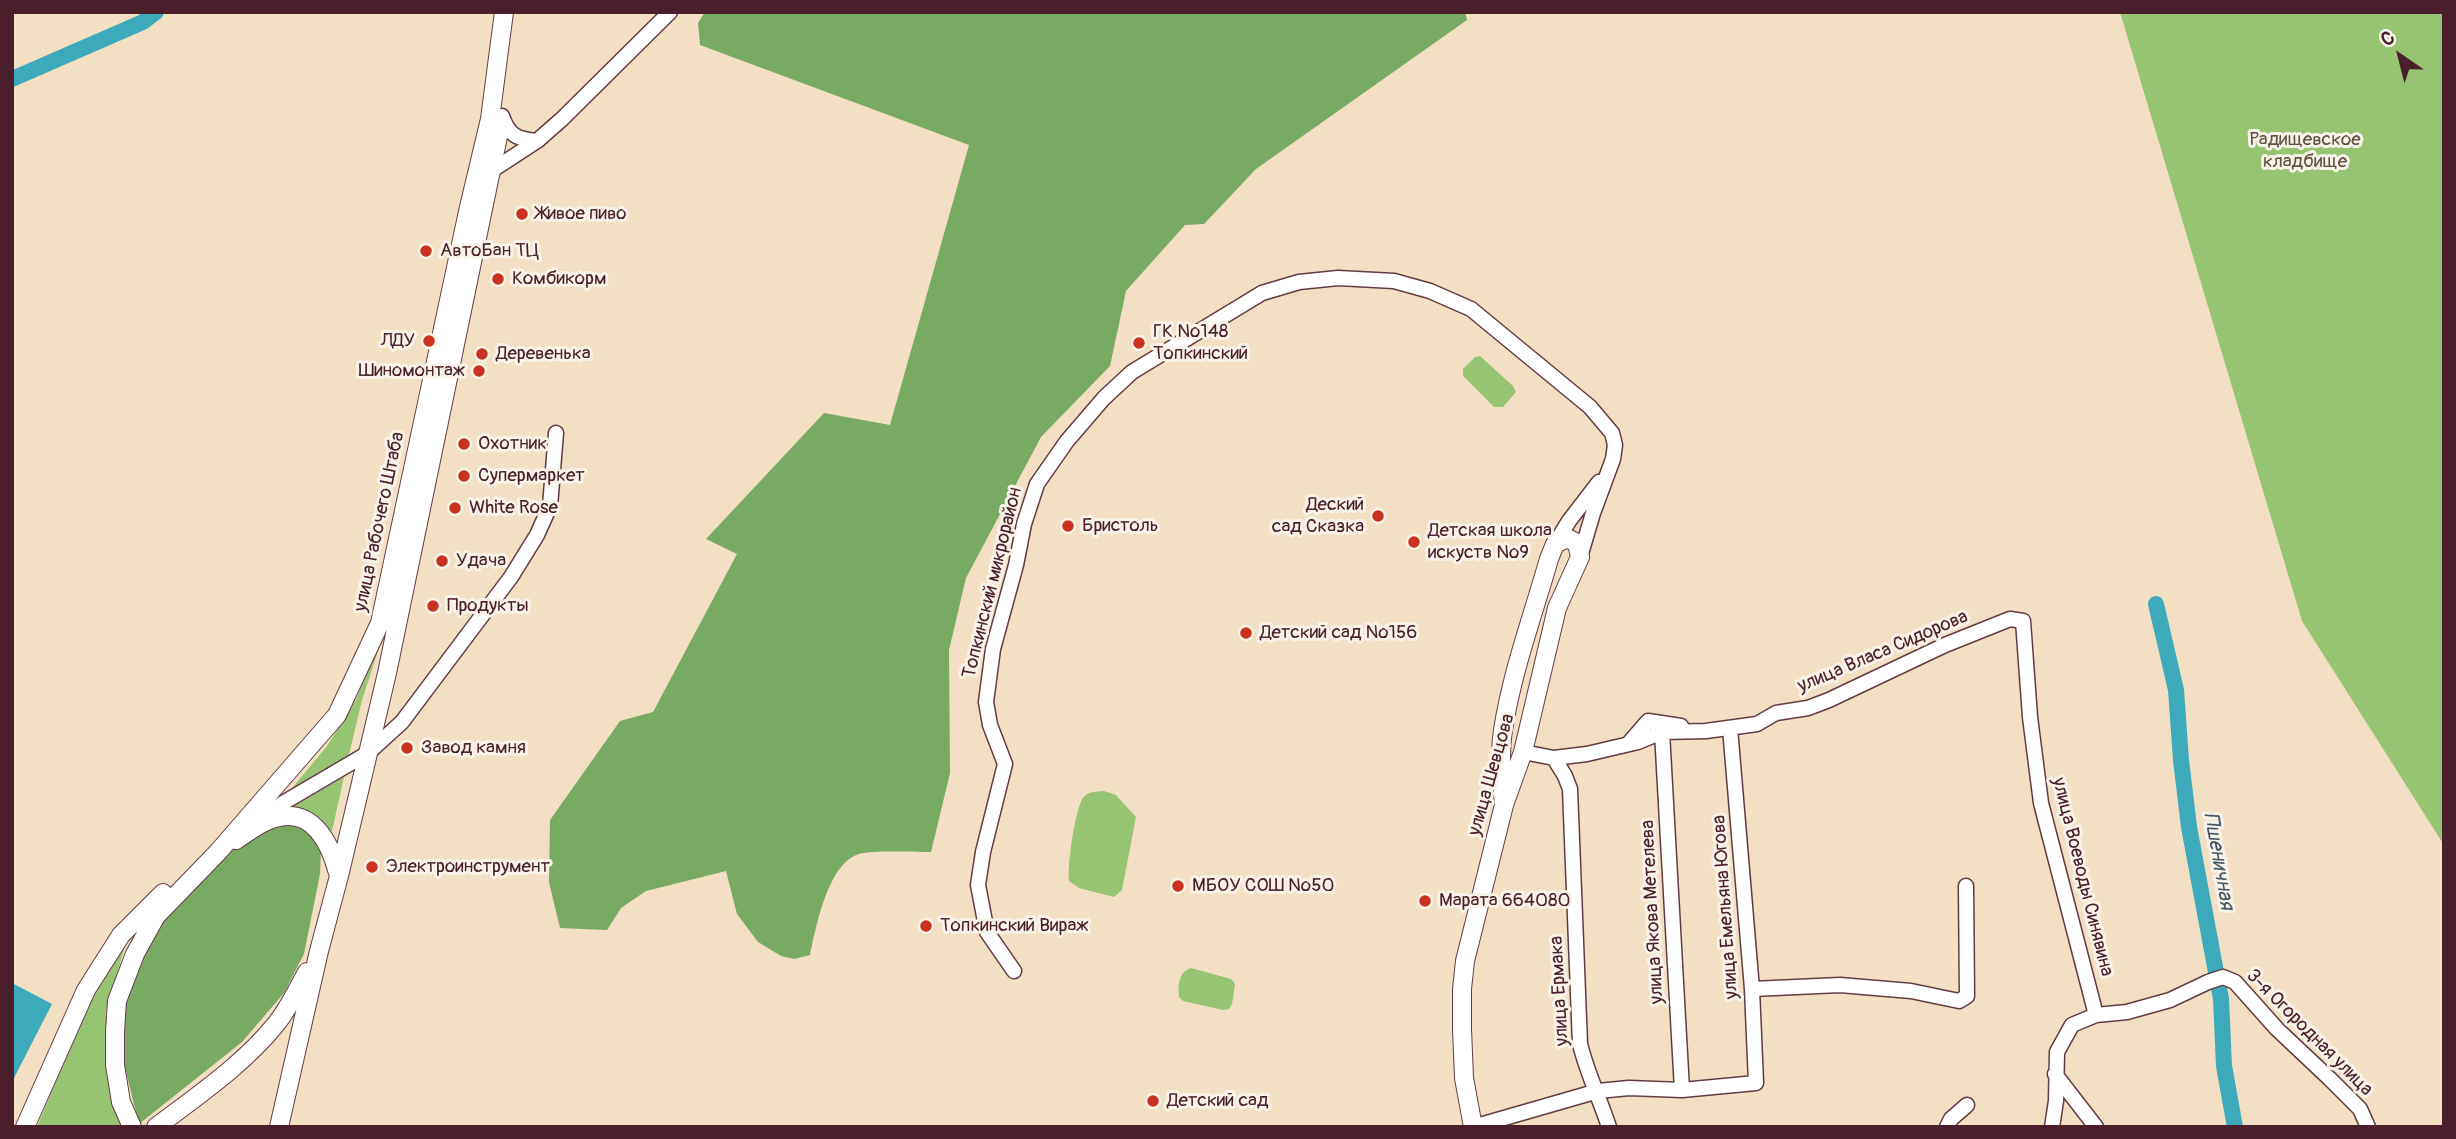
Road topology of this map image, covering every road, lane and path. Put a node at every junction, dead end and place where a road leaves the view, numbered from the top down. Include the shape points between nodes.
1 (504, 12) edge
2 (516, 12) edge
3 (670, 12) edge
4 (502, 116) junction
5 (537, 141) junction
6 (482, 151) junction
7 (491, 171) junction
8 (475, 180) junction
9 (556, 433) dead end
10 (1615, 445) joint
11 (1607, 473) junction
12 (1555, 544) junction
13 (1580, 557) junction
14 (2023, 621) joint
15 (1730, 728) junction
16 (1706, 731) junction
17 (1662, 732) junction
18 (1633, 743) junction
19 (1523, 752) junction
20 (368, 753) junction
21 (1553, 758) junction
22 (1664, 763) junction
23 (1504, 805) junction
24 (218, 852) junction
25 (339, 876) junction
26 (1966, 886) dead end
27 (319, 951) junction
28 (1014, 971) dead end
29 (1752, 989) junction
30 (2096, 1015) junction
31 (2055, 1074) junction
32 (1682, 1090) junction
33 (1598, 1091) junction
34 (1967, 1105) dead end
35 (162, 1122) edge
36 (25, 1127) edge
37 (132, 1127) edge
38 (279, 1127) edge
39 (1473, 1127) edge
40 (1609, 1127) edge
41 (1947, 1127) edge
42 (2052, 1127) edge
43 (2096, 1127) edge
44 (2368, 1127) edge

1 - 6 main road, улица Рабочего Штаба
2 - 4 main road, улица Рабочего Штаба
3 - 5 street
4 - 5 street via 507,131 516,138
4 - 7 main road, улица Рабочего Штаба
5 - 7 street
6 - 7 street
6 - 8 main road, улица Рабочего Штаба
7 - 8 street
7 - 20 main road, улица Рабочего Штаба
8 - 24 main road, улица Рабочего Штаба via 380,623 337,715
9 - 20 street via 550,506 537,535 511,577 402,722
10 - 11 street, улица Шевцова
10 - 28 street, Топкинский микрорайон via 1612,433 1590,407 1471,309 1394,281 1338,278 1262,293 1132,372 1067,440 1037,484 993,649 986,702 1005,764 978,885 987,932
11 - 12 street
11 - 13 street, улица Шевцова
12 - 13 main road via 1573,539
12 - 23 main road via 1503,731
13 - 19 main road, улица Шевцова via 1557,608
14 - 15 street, улица Власа Сидорова via 2010,619 1983,629 1808,708
14 - 30 street, улица Воеводы Синявина via 2041,803
15 - 16 street, улица Власа Сидорова
15 - 29 street, улица Емельяна Югова
16 - 17 street, улица Власа Сидорова
16 - 18 street via 1648,721
17 - 18 street, улица Власа Сидорова
17 - 22 street, улица Якова Метелева
18 - 21 street, улица Власа Сидорова
18 - 22 street via 1650,749
19 - 21 street
19 - 23 main road, улица Шевцова
20 - 24 street via 283,803
20 - 25 main road, улица Рабочего Штаба
21 - 33 street, улица Ермака via 1570,789 1580,1044
22 - 32 street, улица Якова Метелева
23 - 39 main road, улица Шевцова via 1462,989 1464,1078
24 - 25 main road via 273,818 300,818 325,836
24 - 36 main road via 173,884 121,935 86,990
24 - 37 main road, улица Рабочего Штаба via 156,916 117,1001 115,1065 121,1102
25 - 27 main road, улица Рабочего Штаба
26 - 29 street via 1967,996 1959,1002 1911,991 1840,985
27 - 35 main road via 275,1025 245,1057
27 - 38 main road, улица Рабочего Штаба
29 - 32 street, улица Емельяна Югова via 1756,1083
30 - 31 street via 2072,1025 2057,1052
30 - 44 street, 3-я Огородная улица via 2171,1000 2224,977 2235,982 2338,1086 2360,1110
31 - 42 street
31 - 43 street
32 - 33 street
33 - 39 street
33 - 40 street, улица Ермака
34 - 41 street

